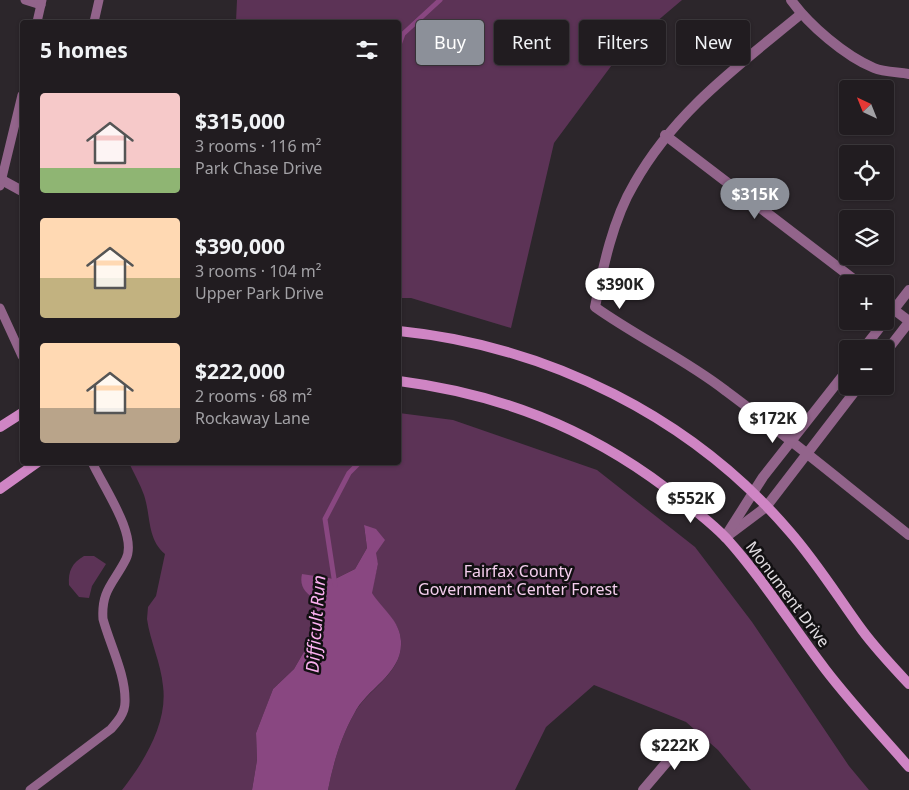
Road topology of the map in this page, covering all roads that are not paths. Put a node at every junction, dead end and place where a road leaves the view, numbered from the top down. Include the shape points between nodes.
1 (25, 0) edge
2 (99, 0) edge
3 (791, 0) edge
4 (41, 2) edge
5 (801, 14) junction
6 (37, 20) edge
7 (94, 20) edge
8 (909, 74) edge
9 (20, 108) edge
10 (665, 135) junction
11 (0, 181) edge
12 (20, 190) edge
13 (848, 275) edge
14 (909, 290) edge
15 (0, 308) edge
16 (894, 310) joint
17 (909, 321) edge
18 (878, 330) edge
19 (401, 331) edge
20 (870, 340) edge
21 (894, 341) edge
22 (20, 352) edge
23 (401, 381) edge
24 (839, 381) edge
25 (853, 395) edge
26 (20, 414) edge
27 (0, 428) edge
28 (791, 442) junction
29 (807, 455) junction
30 (34, 465) edge
31 (94, 465) edge
32 (0, 489) edge
33 (751, 493) junction
34 (766, 507) junction
35 (909, 535) edge
36 (725, 538) junction
37 (909, 684) edge
38 (689, 736) dead end
39 (909, 767) edge
40 (30, 790) edge
41 (643, 790) edge

1 - 4 lane
2 - 7 lane
3 - 5 street
4 - 6 lane
5 - 8 street via 837,46 875,68
5 - 10 street via 700,97
9 - 11 lane
10 - 13 street
10 - 28 street via 633,185 606,252 595,307 620,326 655,343 725,390
11 - 12 street
14 - 16 street
15 - 22 lane
16 - 17 street
17 - 21 street
18 - 20 street
19 - 33 main road via 516,353 604,389 674,430 724,467
23 - 36 main road, Monument Drive via 469,394 525,410 574,430 652,477
24 - 28 street
25 - 29 street
26 - 27 main road
28 - 29 street
28 - 33 street
29 - 34 street
29 - 35 street
30 - 32 main road
31 - 40 lane via 129,544 127,558 106,590 102,609 124,685 125,703 121,718 111,729
33 - 34 main road
33 - 36 street
34 - 36 street
34 - 37 main road via 790,531 863,631
36 - 39 main road, Monument Drive via 764,583 845,694
38 - 41 street

